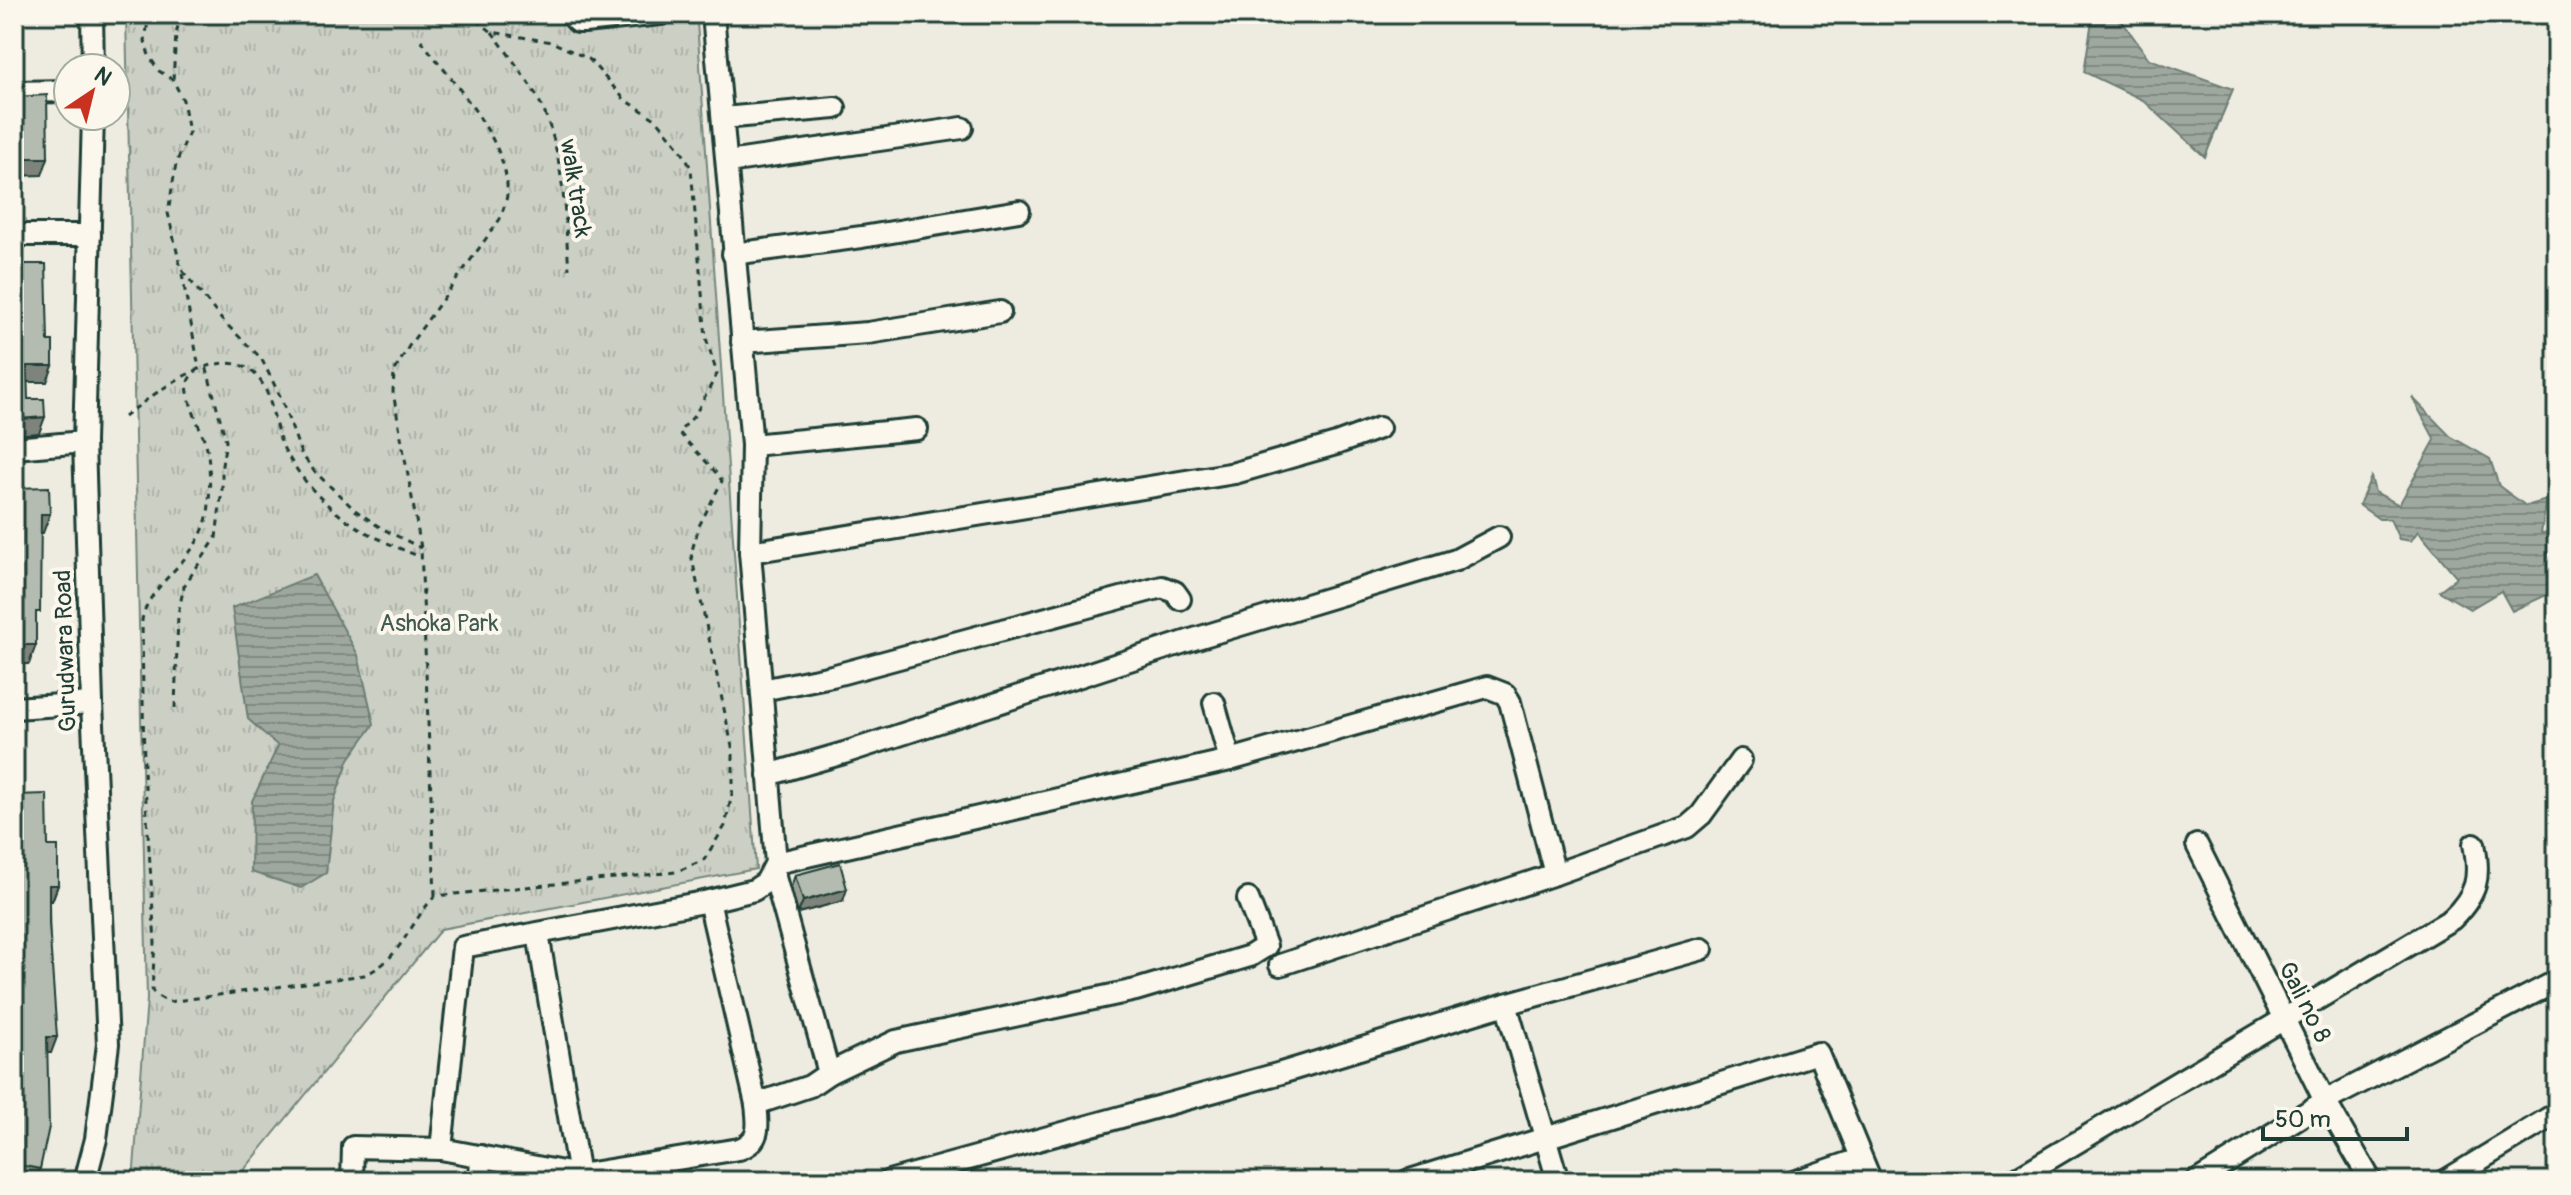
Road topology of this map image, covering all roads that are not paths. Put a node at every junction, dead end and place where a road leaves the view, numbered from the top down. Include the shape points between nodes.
1 (92, 14) edge
2 (570, 14) edge
3 (661, 14) edge
4 (713, 14) edge
5 (93, 52) edge
6 (52, 91) edge
7 (14, 92) edge
8 (835, 108) dead end
9 (723, 118) junction
10 (962, 128) dead end
11 (93, 132) edge
12 (728, 162) junction
13 (1019, 211) dead end
14 (14, 235) edge
15 (90, 235) junction
16 (733, 254) junction
17 (1000, 312) dead end
18 (742, 342) junction
19 (1379, 428) dead end
20 (917, 429) dead end
21 (84, 442) junction
22 (752, 445) junction
23 (14, 448) edge
24 (1499, 537) dead end
25 (750, 552) junction
26 (1180, 599) dead end
27 (762, 690) junction
28 (92, 703) junction
29 (1214, 703) dead end
30 (14, 708) edge
31 (1230, 760) junction
32 (1741, 760) dead end
33 (768, 775) junction
34 (2474, 844) dead end
35 (2197, 845) dead end
36 (774, 867) junction
37 (1555, 874) junction
38 (1248, 899) dead end
39 (709, 901) junction
40 (538, 934) junction
41 (1702, 949) dead end
42 (1280, 965) dead end
43 (2557, 981) edge
44 (1506, 1004) junction
45 (2286, 1019) junction
46 (829, 1073) junction
47 (2325, 1101) junction
48 (756, 1104) junction
49 (2557, 1113) edge
50 (1546, 1139) junction
51 (441, 1149) junction
52 (481, 1156) junction
53 (1860, 1159) junction
54 (580, 1178) edge
55 (85, 1181) edge
56 (352, 1181) edge
57 (480, 1181) edge
58 (889, 1181) edge
59 (1407, 1181) edge
60 (1558, 1181) edge
61 (1796, 1181) edge
62 (1871, 1181) edge
63 (2012, 1181) edge
64 (2197, 1181) edge
65 (2371, 1181) edge
66 (2445, 1181) edge

1 - 5 street
2 - 3 street via 584,22
4 - 9 street
6 - 7 street
8 - 9 street
9 - 12 street
10 - 12 street
11 - 15 street, Gurudwara Road
12 - 16 street
13 - 16 street
14 - 15 street
15 - 21 street, Gurudwara Road
16 - 18 street
17 - 18 street via 868,333
18 - 22 street
19 - 25 street via 1235,473
20 - 22 street
21 - 23 street
21 - 28 street, Gurudwara Road
22 - 25 street
24 - 33 street via 1456,560
25 - 27 street
26 - 27 street via 1162,587
27 - 33 street
28 - 30 street
28 - 55 street, Gurudwara Road via 108,1044
29 - 31 street
31 - 36 street
31 - 37 street via 1477,688 1497,689 1510,702
32 - 37 street via 1687,827
33 - 36 street
34 - 45 street via 2475,888 2452,919
35 - 45 street, Gali no 8
36 - 39 street via 759,888
36 - 46 street
37 - 42 street
38 - 46 street via 1266,946 1250,956 1136,990 896,1041
39 - 40 street
39 - 48 street
40 - 51 street via 463,947
40 - 54 street
41 - 44 street
43 - 47 street
44 - 50 street
44 - 58 street via 1281,1073
45 - 47 street, Gali no 8
45 - 63 street
46 - 48 street via 810,1086
47 - 64 street
47 - 65 street, Gali no 8
48 - 54 street via 758,1133 746,1147
49 - 66 street
50 - 53 street via 1818,1053
50 - 59 street
50 - 60 street
51 - 52 street
51 - 56 street via 353,1147
52 - 54 street
52 - 57 street
53 - 61 street
53 - 62 street

